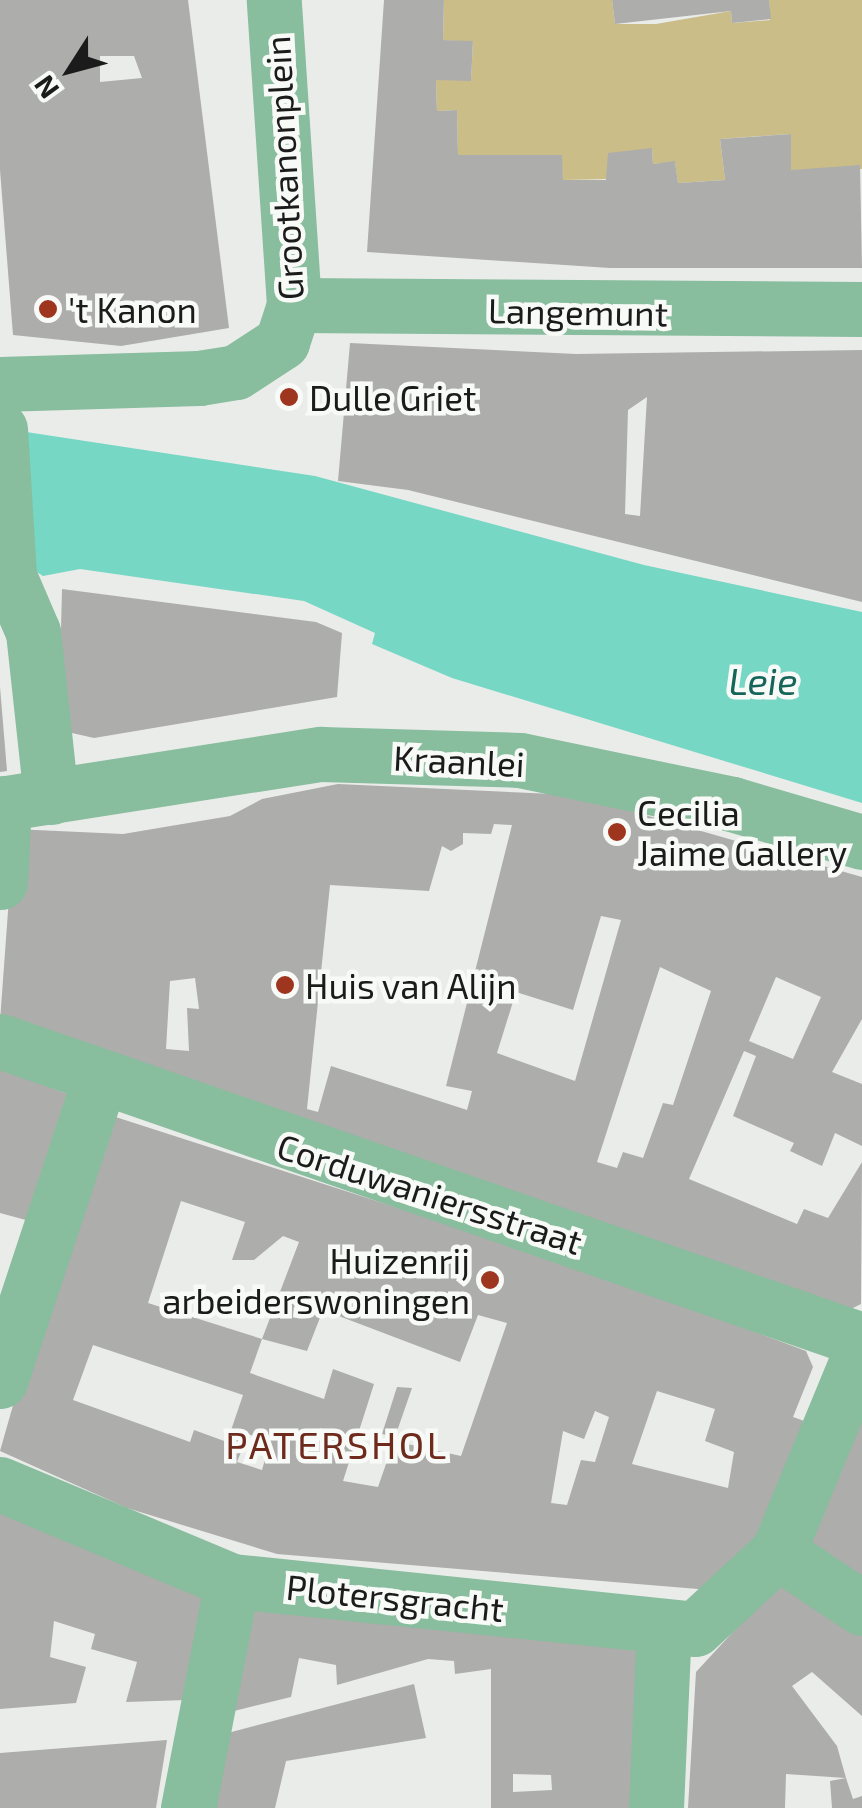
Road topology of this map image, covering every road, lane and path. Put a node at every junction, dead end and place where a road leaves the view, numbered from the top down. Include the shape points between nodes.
1 (274, 0) edge
2 (294, 306) junction
3 (862, 309) edge
4 (0, 384) edge
5 (0, 430) edge
6 (18, 801) edge
7 (862, 842) edge
8 (0, 882) edge
9 (0, 1040) edge
10 (99, 1081) junction
11 (862, 1340) edge
12 (862, 1348) edge
13 (0, 1382) edge
14 (0, 1484) edge
15 (778, 1552) junction
16 (232, 1581) junction
17 (862, 1608) edge
18 (664, 1626) junction
19 (188, 1808) edge
20 (656, 1808) edge

1 - 2 street, Grootkanonplein
2 - 3 street, Langemunt
2 - 4 street, Grootkanonplein via 282,342 236,372
5 - 6 street via 9,576 34,632
6 - 7 street, Kraanlei via 321,754 520,760 732,804
6 - 8 street
9 - 10 street, Corduwaniersstraat
10 - 11 street, Corduwaniersstraat
10 - 13 street
12 - 15 street
14 - 16 street, Plotersgracht
15 - 17 street
15 - 18 street, Plotersgracht via 695,1629
16 - 18 street, Plotersgracht
16 - 19 street
18 - 20 street

